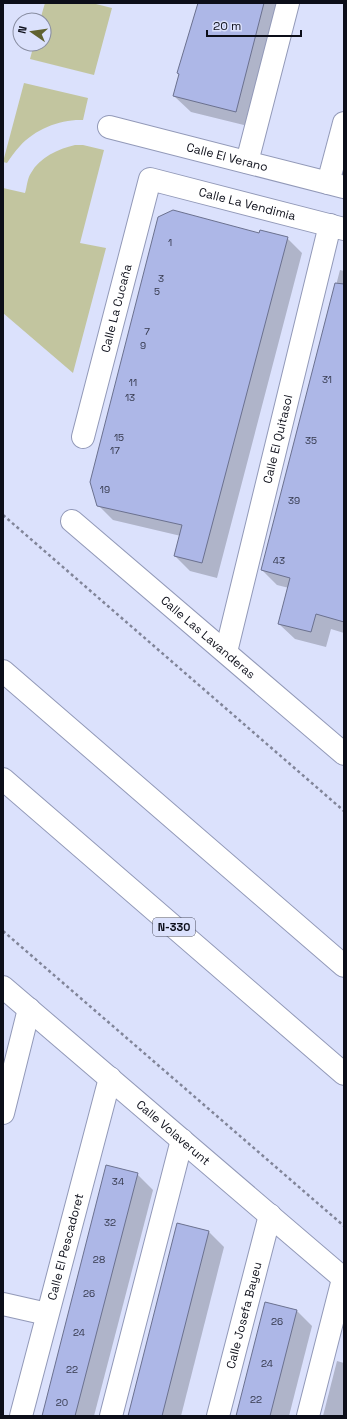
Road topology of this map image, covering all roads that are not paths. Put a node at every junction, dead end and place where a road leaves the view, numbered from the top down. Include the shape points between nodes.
1 (288, 3) edge
2 (344, 123) edge
3 (109, 127) dead end
4 (247, 162) junction
5 (150, 179) joint
6 (336, 185) edge
7 (337, 227) edge
8 (83, 437) dead end
9 (72, 521) dead end
10 (226, 652) junction
11 (3, 671) edge
12 (344, 754) edge
13 (3, 779) edge
14 (344, 966) edge
15 (3, 986) edge
16 (29, 1009) junction
17 (344, 1074) edge
18 (110, 1078) junction
19 (3, 1113) edge
20 (182, 1140) junction
21 (270, 1215) junction
22 (344, 1279) edge
23 (3, 1304) edge
24 (47, 1314) junction
25 (21, 1416) edge
26 (111, 1416) edge
27 (218, 1416) edge
28 (308, 1416) edge

1 - 4 main road
2 - 6 main road
3 - 4 main road, Calle El Verano
4 - 6 main road, Calle El Verano
5 - 7 main road, Calle La Vendimia
5 - 8 main road, Calle La Cucaña
7 - 10 main road, Calle El Quitasol
9 - 10 main road, Calle Las Lavanderas
10 - 12 main road, Calle Las Lavanderas
11 - 14 main road
13 - 17 main road, N-330
15 - 16 main road, Calle Volaverunt
16 - 18 main road, Calle Volaverunt
16 - 19 main road
18 - 20 main road, Calle Volaverunt
18 - 24 main road, Calle El Pescadoret
20 - 21 main road, Calle Volaverunt
20 - 26 main road
21 - 22 main road, Calle Volaverunt
21 - 27 main road, Calle Josefa Bayeu
22 - 28 main road
23 - 24 main road
24 - 25 main road, Calle El Pescadoret

